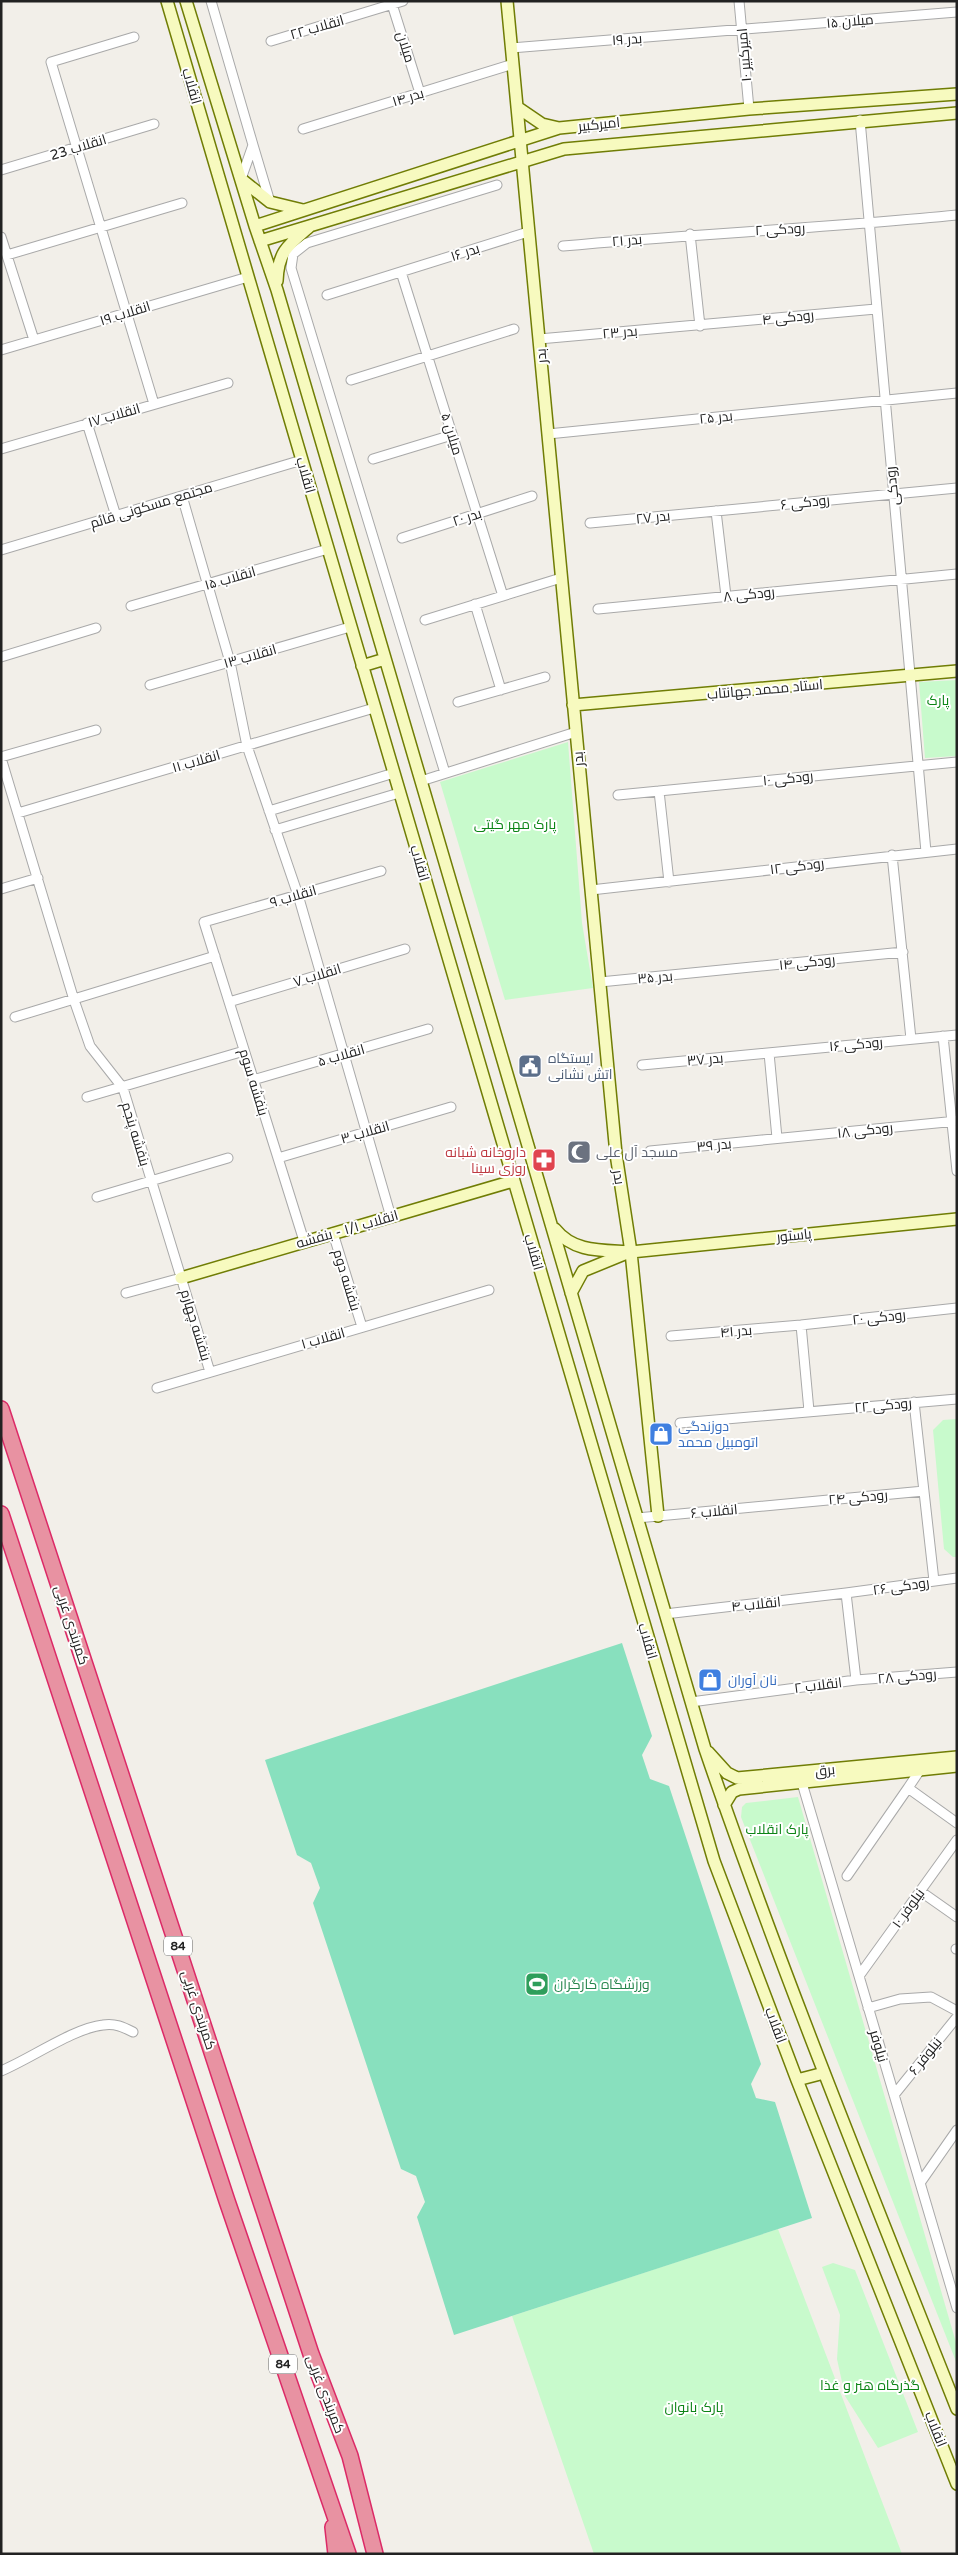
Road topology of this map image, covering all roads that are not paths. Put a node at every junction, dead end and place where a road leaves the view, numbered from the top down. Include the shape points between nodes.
1 (167, 1) edge
2 (186, 1) edge
3 (210, 1) edge
4 (403, 1) edge
5 (507, 1) edge
6 (739, 1) edge
7 (392, 3) edge
8 (957, 12) edge
9 (742, 30) junction
10 (134, 37) dead end
11 (271, 41) dead end
12 (511, 48) junction
13 (513, 64) junction
14 (420, 93) junction
15 (957, 94) edge
16 (931, 97) junction
17 (517, 107) junction
18 (749, 110) junction
19 (957, 113) edge
20 (932, 115) junction
21 (860, 120) junction
22 (154, 124) dead end
23 (559, 128) junction
24 (303, 130) dead end
25 (520, 142) junction
26 (252, 145) junction
27 (77, 147) junction
28 (523, 163) junction
29 (1, 170) edge
30 (241, 179) junction
31 (497, 185) dead end
32 (270, 202) junction
33 (182, 203) dead end
34 (303, 210) junction
35 (957, 215) edge
36 (313, 224) junction
37 (869, 224) junction
38 (101, 226) junction
39 (255, 226) junction
40 (528, 232) junction
41 (690, 234) junction
42 (1, 238) edge
43 (260, 241) junction
44 (563, 246) dead end
45 (7, 254) junction
46 (401, 272) junction
47 (248, 277) junction
48 (277, 290) junction
49 (326, 295) dead end
50 (876, 309) junction
51 (127, 313) junction
52 (700, 326) junction
53 (514, 329) dead end
54 (539, 339) junction
55 (34, 340) junction
56 (1, 350) edge
57 (427, 356) junction
58 (351, 380) dead end
59 (228, 383) dead end
60 (957, 394) edge
61 (884, 401) junction
62 (154, 404) junction
63 (87, 423) junction
64 (452, 434) junction
65 (548, 434) junction
66 (1, 449) edge
67 (373, 459) dead end
68 (302, 460) junction
69 (957, 488) edge
70 (893, 493) junction
71 (182, 496) junction
72 (532, 496) dead end
73 (716, 510) junction
74 (477, 514) junction
75 (116, 516) junction
76 (590, 523) dead end
77 (402, 538) dead end
78 (328, 549) junction
79 (1, 550) edge
80 (957, 574) edge
81 (561, 578) junction
82 (901, 579) junction
83 (207, 584) junction
84 (503, 596) junction
85 (726, 596) junction
86 (475, 604) junction
87 (131, 606) dead end
88 (598, 609) dead end
89 (425, 620) dead end
90 (350, 626) junction
91 (96, 628) dead end
92 (1, 657) edge
93 (385, 659) junction
94 (230, 662) junction
95 (362, 666) junction
96 (957, 671) edge
97 (910, 676) junction
98 (545, 677) dead end
99 (150, 685) dead end
100 (501, 690) junction
101 (458, 702) dead end
102 (573, 705) junction
103 (374, 708) junction
104 (96, 730) dead end
105 (576, 732) junction
106 (247, 746) junction
107 (1, 758) edge
108 (957, 762) edge
109 (918, 765) junction
110 (394, 773) junction
111 (445, 773) junction
112 (421, 781) junction
113 (659, 791) junction
114 (400, 794) junction
115 (618, 795) dead end
116 (269, 811) junction
117 (18, 813) junction
118 (275, 830) junction
119 (957, 849) edge
120 (926, 852) junction
121 (892, 855) junction
122 (381, 871) dead end
123 (38, 878) junction
124 (668, 882) junction
125 (1, 889) edge
126 (591, 890) junction
127 (298, 895) junction
128 (204, 922) joint
129 (404, 949) dead end
130 (903, 952) junction
131 (215, 956) junction
132 (711, 972) joint
133 (320, 973) junction
134 (600, 982) junction
135 (74, 1000) junction
136 (229, 1002) junction
137 (15, 1017) dead end
138 (428, 1029) dead end
139 (957, 1035) edge
140 (943, 1036) junction
141 (911, 1039) junction
142 (244, 1051) junction
143 (769, 1052) junction
144 (344, 1054) junction
145 (642, 1065) dead end
146 (253, 1080) junction
147 (123, 1088) junction
148 (87, 1097) dead end
149 (451, 1107) dead end
150 (954, 1121) edge
151 (366, 1132) junction
152 (778, 1138) junction
153 (650, 1151) dead end
154 (228, 1158) dead end
155 (278, 1158) junction
156 (957, 1171) edge
157 (150, 1181) junction
158 (513, 1181) junction
159 (97, 1197) dead end
160 (391, 1217) junction
161 (957, 1219) edge
162 (550, 1222) junction
163 (333, 1233) junction
164 (304, 1241) junction
165 (631, 1252) junction
166 (181, 1278) junction
167 (490, 1290) dead end
168 (126, 1293) dead end
169 (571, 1293) junction
170 (957, 1308) edge
171 (801, 1325) junction
172 (362, 1327) junction
173 (671, 1336) dead end
174 (210, 1372) junction
175 (157, 1388) dead end
176 (957, 1399) edge
177 (914, 1402) junction
178 (1, 1409) edge
179 (809, 1411) junction
180 (680, 1423) dead end
181 (924, 1491) junction
182 (791, 1504) joint
183 (1, 1514) edge
184 (658, 1516) junction
185 (637, 1518) junction
186 (957, 1578) edge
187 (934, 1581) junction
188 (846, 1594) junction
189 (665, 1614) junction
190 (957, 1672) edge
191 (856, 1680) junction
192 (691, 1702) junction
193 (705, 1749) junction
194 (957, 1757) edge
195 (957, 1766) edge
196 (920, 1770) junction
197 (801, 1778) junction
198 (908, 1788) junction
199 (724, 1805) junction
200 (957, 1823) edge
201 (957, 1840) edge
202 (847, 1876) dead end
203 (920, 1891) junction
204 (957, 1916) edge
205 (859, 1976) junction
206 (868, 2008) junction
207 (957, 2011) edge
208 (957, 2017) edge
209 (133, 2032) dead end
210 (1, 2071) edge
211 (824, 2073) junction
212 (797, 2080) junction
213 (894, 2095) junction
214 (957, 2130) edge
215 (920, 2183) junction
216 (957, 2308) edge
217 (957, 2409) edge
218 (957, 2484) edge
219 (331, 2505) junction
220 (370, 2537) junction
221 (336, 2554) edge
222 (348, 2554) edge
223 (375, 2554) edge
224 (380, 2554) edge

1 - 47 main road, انقلاب
2 - 30 main road, انقلاب
3 - 26 street
4 - 7 street, انقلاب ۲۲
5 - 12 main road, بدر
6 - 9 street, امیرکبیر ۱۰
7 - 11 street, انقلاب ۲۲
7 - 14 street, میلان
8 - 9 street, میلان ۱۵
9 - 12 street, بدر ۱۹
9 - 18 street, امیرکبیر ۱۰
10 - 27 street via 50,62
12 - 13 main road, بدر
13 - 14 street, بدر ۱۴
13 - 17 main road, بدر
14 - 24 street, بدر ۱۴
15 - 16 main road, امیرکبیر
16 - 18 main road, امیرکبیر
16 - 20 main road
17 - 23 main road via 542,124
17 - 25 main road, بدر
18 - 23 main road, امیرکبیر
19 - 20 main road, امیرکبیر
20 - 21 main road, امیرکبیر
21 - 28 main road, امیرکبیر via 564,150
21 - 37 street, رودکی
22 - 27 street, انقلاب 23
23 - 25 main road, امیرکبیر
25 - 28 main road, بدر
25 - 34 main road, امیرکبیر
26 - 30 street
26 - 32 street
27 - 29 street, انقلاب 23
27 - 38 street
28 - 36 main road, امیرکبیر
28 - 40 main road, بدر
30 - 32 main road
30 - 39 main road, انقلاب
31 - 111 street via 307,244 293,254 291,268
32 - 34 main road
33 - 38 street
34 - 39 main road, امیرکبیر
35 - 37 street, رودکی ۲
36 - 43 main road, امیرکبیر
36 - 48 main road via 283,252 278,265
37 - 41 street, رودکی ۲
37 - 50 street, رودکی
38 - 45 street
38 - 51 street
39 - 43 main road, انقلاب
40 - 46 street, بدر ۱۶
40 - 54 main road, بدر
41 - 44 street, بدر ۲۱
41 - 52 street
42 - 45 street
43 - 48 main road, انقلاب
45 - 55 street
46 - 49 street, بدر ۱۶
46 - 57 street, میلان ۵
47 - 51 street, انقلاب ۱۹
47 - 68 main road, انقلاب
48 - 93 main road, انقلاب
50 - 52 street, رودکی ۴
50 - 61 street, رودکی
51 - 55 street, انقلاب ۱۹
51 - 62 street
52 - 54 street, بدر ۲۳
53 - 57 street
54 - 65 main road, بدر
55 - 56 street, انقلاب ۱۹
57 - 58 street
57 - 64 street, میلان ۵
59 - 62 street, انقلاب ۱۷
60 - 61 street, بدر ۲۵
61 - 65 street, بدر ۲۵
61 - 70 street, رودکی
62 - 63 street, انقلاب ۱۷
63 - 66 street, انقلاب ۱۷
63 - 75 street
64 - 67 street
64 - 74 street, میلان ۵
65 - 81 main road, بدر
68 - 71 street, مجتمع مسکونی قائم
68 - 78 main road, انقلاب
69 - 70 street, رودکی ۶
70 - 73 street, رودکی ۶
70 - 82 street, رودکی
71 - 75 street, مجتمع مسکونی قائم
71 - 83 street
72 - 74 street, بدر ۲۰
73 - 76 street, بدر ۲۷
73 - 85 street
74 - 77 street, بدر ۲۰
74 - 84 street, میلان ۵
75 - 79 street, مجتمع مسکونی قائم
78 - 83 street, انقلاب ۱۵
78 - 90 main road, انقلاب
80 - 82 street, رودکی ۸
81 - 84 street
81 - 102 main road, بدر
82 - 85 street, رودکی ۸
82 - 97 street, رودکی
83 - 87 street, انقلاب ۱۵
83 - 94 street
84 - 86 street
85 - 88 street, رودکی ۸
86 - 89 street
86 - 100 street
90 - 94 street, انقلاب ۱۳
90 - 95 main road, انقلاب
91 - 92 street
93 - 95 main road
93 - 112 main road, انقلاب
94 - 99 street, انقلاب ۱۳
94 - 106 street
95 - 103 main road, انقلاب
96 - 97 main road, استاد محمد جهانتاب
97 - 102 main road, استاد محمد جهانتاب
97 - 109 street, رودکی
98 - 100 street
100 - 101 street
102 - 105 main road, بدر
103 - 106 street, انقلاب ۱۱
103 - 110 main road, انقلاب
104 - 107 street
105 - 111 street
105 - 126 main road, بدر
106 - 116 street
106 - 117 street, انقلاب ۱۱
107 - 117 street, بنفشه پنجم
108 - 109 street, رودکی ۱۰
109 - 113 street, رودکی ۱۰
109 - 120 street, رودکی
110 - 114 main road, انقلاب
110 - 116 street
111 - 112 street
112 - 162 main road, انقلاب
113 - 115 street, رودکی ۱۰
113 - 124 street
114 - 118 street
114 - 158 main road, انقلاب
116 - 118 street
117 - 123 street, بنفشه پنجم
118 - 127 street
119 - 120 street, رودکی ۱۲
120 - 121 street, رودکی ۱۲
121 - 124 street, رودکی ۱۲
121 - 130 street
122 - 127 street, انقلاب ۹
123 - 125 street
123 - 135 street, بنفشه پنجم
124 - 126 street, رودکی ۱۲
126 - 134 main road, بدر
127 - 128 street, انقلاب ۹
127 - 133 street
128 - 131 street, بنفشه سوم
129 - 133 street, انقلاب ۷
130 - 132 street, رودکی ۱۴
130 - 141 street
131 - 135 street
131 - 136 street, بنفشه سوم
132 - 134 street, بدر ۳۵
133 - 136 street, انقلاب ۷
133 - 144 street
134 - 165 main road, بدر via 616,1154
135 - 137 street
135 - 147 street, بنفشه پنجم via 90,1046
136 - 142 street, بنفشه سوم
138 - 144 street, انقلاب ۵
139 - 140 street, رودکی ۱۶
140 - 141 street, رودکی ۱۶
140 - 150 street
141 - 143 street, رودکی ۱۶
142 - 146 street, بنفشه سوم
142 - 147 street
143 - 145 street, بدر ۳۷
143 - 152 street
144 - 146 street, انقلاب ۵
144 - 151 street
146 - 155 street, بنفشه سوم
147 - 148 street
147 - 157 street, بنفشه پنجم
149 - 151 street, انقلاب ۳
150 - 152 street, رودکی ۱۸
150 - 156 street
151 - 155 street, انقلاب ۳
151 - 160 street
152 - 153 street, بدر ۳۹
154 - 157 street
155 - 164 street, بنفشه سوم
157 - 159 street
157 - 166 street, بنفشه پنجم
158 - 160 main road, انقلاب ۱/۱ - بنفشه
158 - 212 main road, انقلاب via 714,1861
160 - 163 main road, انقلاب ۱/۱ - بنفشه
161 - 165 main road, پاستور
162 - 165 main road via 563,1238 580,1247
162 - 169 main road, انقلاب
163 - 164 main road, انقلاب ۱/۱ - بنفشه
163 - 172 street, بنفشه دوم
164 - 166 main road, انقلاب ۱/۱ - بنفشه
165 - 169 main road via 583,1271
165 - 184 main road, بدر
166 - 168 street
166 - 174 street, بنفشه چهارم
167 - 172 street, انقلاب ۱
169 - 185 main road, انقلاب
170 - 171 street, رودکی ۲۰
171 - 173 street, بدر ۴۱
171 - 179 street
172 - 174 street, انقلاب ۱
174 - 175 street, انقلاب ۱
176 - 177 street, رودکی ۲۲
177 - 179 street, رودکی ۲۲
177 - 181 street
178 - 220 highway, کمربندی غربی / 84 via 311,2354 350,2456
179 - 180 street, رودکی ۲۲
181 - 182 street, رودکی ۲۴
181 - 187 street
182 - 184 street, انقلاب ۶
183 - 219 highway, 84 via 227,2201
184 - 185 street, انقلاب ۶
185 - 189 main road, انقلاب
186 - 187 street, رودکی ۲۶
187 - 188 street, رودکی ۲۶
188 - 189 street, انقلاب ۴
188 - 191 street
189 - 192 main road, انقلاب
190 - 191 street, رودکی ۲۸
191 - 192 street, انقلاب ۲
192 - 193 main road, انقلاب
193 - 197 main road, برق via 727,1773 737,1778
193 - 199 main road, انقلاب
194 - 197 main road, برق
195 - 196 main road, برق
196 - 197 main road, برق
196 - 198 street
197 - 199 main road, برق via 738,1789 732,1792
197 - 205 street, نیلوفر
198 - 200 street
198 - 202 street
199 - 211 main road, انقلاب
201 - 203 street, نیلوفر ۱۰
203 - 204 street
203 - 205 street, نیلوفر ۱۰
205 - 206 street, نیلوفر
206 - 207 street via 908,1998 931,1997
206 - 213 street, نیلوفر
208 - 213 street, نیلوفر ۶
209 - 210 street via 118,2025 88,2028
211 - 212 main road
211 - 217 main road, انقلاب
212 - 218 main road, انقلاب
213 - 215 street, نیلوفر
214 - 215 street
215 - 216 street, نیلوفر
219 - 221 highway
219 - 222 highway, 84
220 - 223 highway, کمربندی غربی / 84
220 - 224 highway

